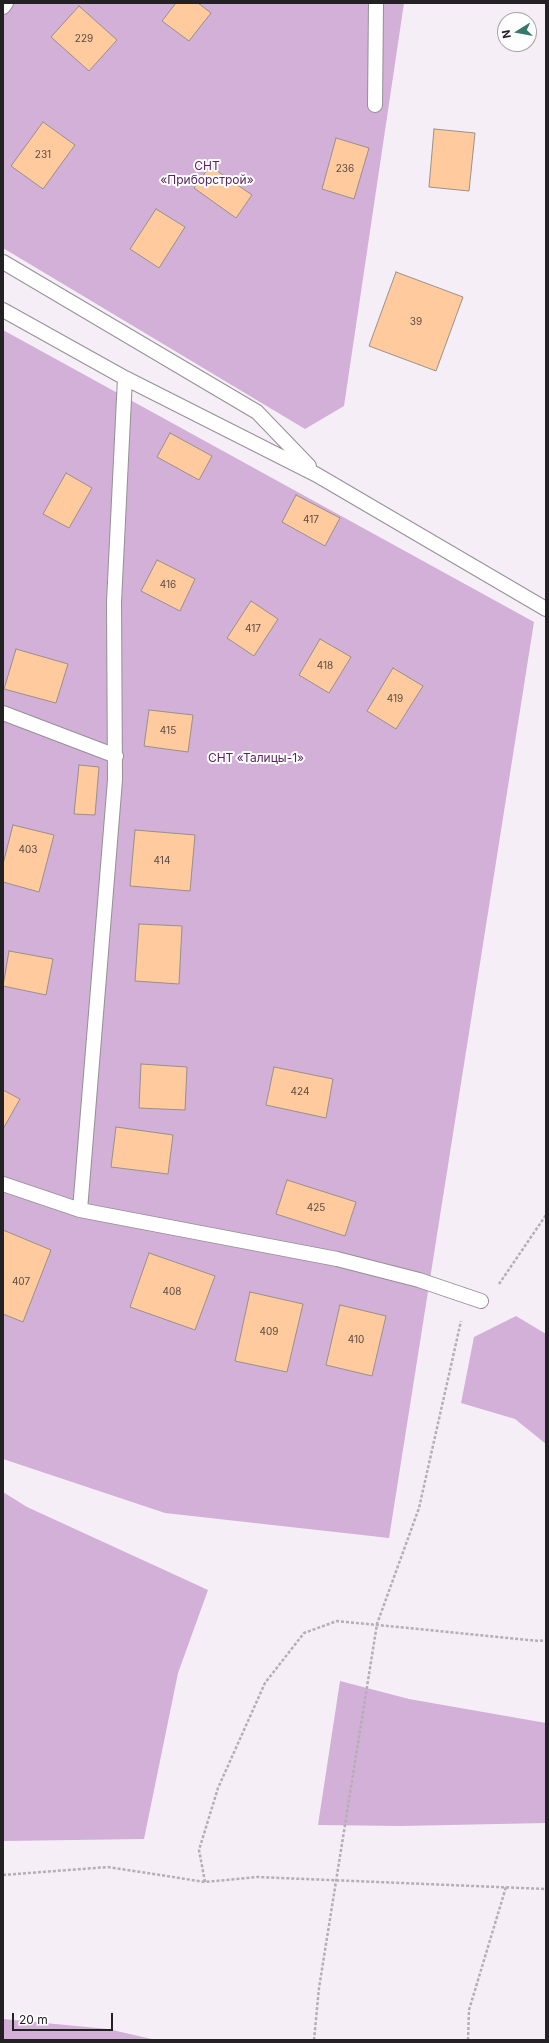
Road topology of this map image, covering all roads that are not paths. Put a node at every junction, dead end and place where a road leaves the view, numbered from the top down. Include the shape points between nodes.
1 (6, 3) edge
2 (376, 3) edge
3 (3, 7) edge
4 (375, 105) dead end
5 (3, 262) edge
6 (3, 310) edge
7 (125, 378) junction
8 (318, 475) junction
9 (546, 609) edge
10 (3, 713) edge
11 (116, 756) junction
12 (3, 1184) edge
13 (80, 1210) junction
14 (481, 1301) road end

1 - 3 lane
2 - 4 lane
5 - 8 lane via 257,412
6 - 7 lane
7 - 8 lane
7 - 11 lane via 114,602
8 - 9 lane
10 - 11 lane
11 - 13 lane
12 - 13 lane
13 - 14 lane via 336,1259 419,1280

